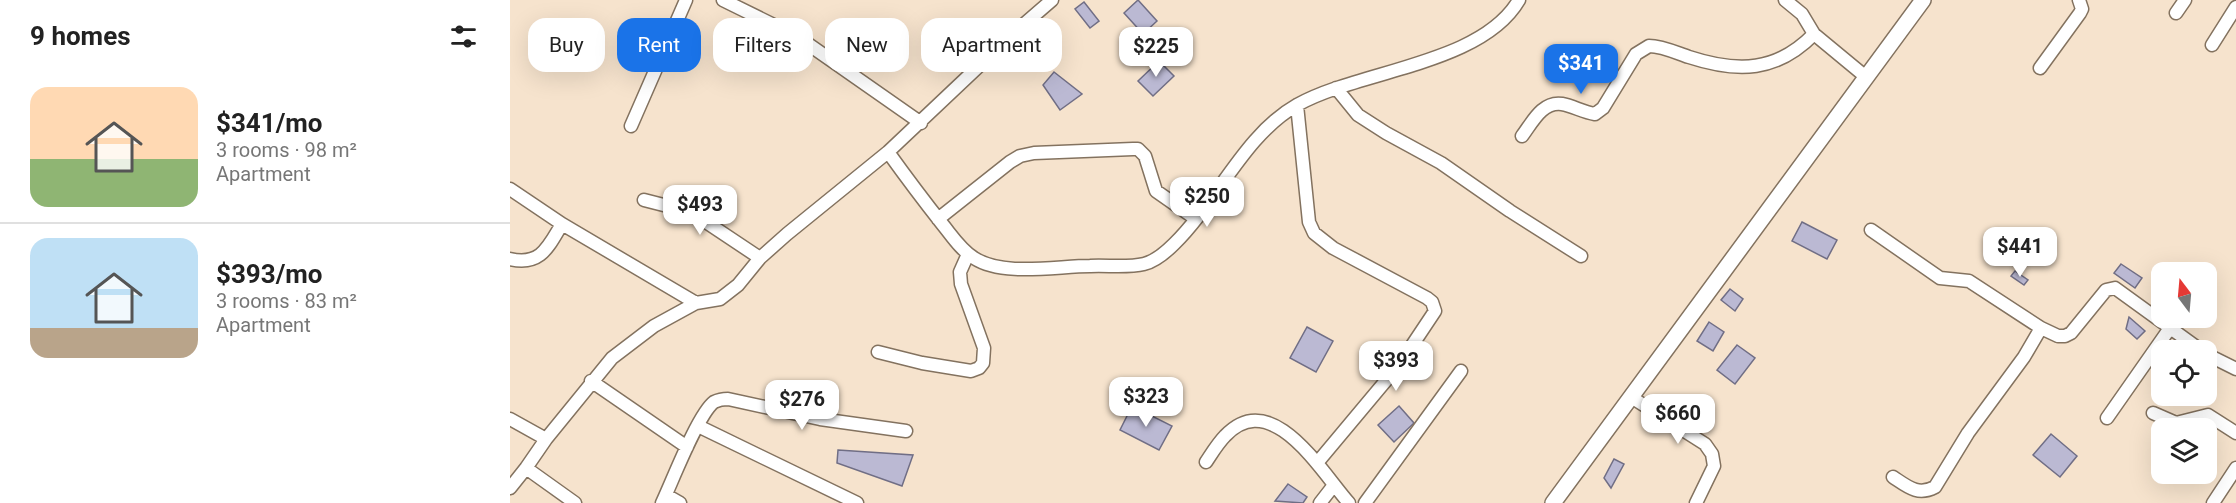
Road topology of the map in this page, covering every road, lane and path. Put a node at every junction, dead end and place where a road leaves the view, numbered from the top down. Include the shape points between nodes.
1 (686, 0) edge
2 (723, 0) edge
3 (1052, 0) edge
4 (1519, 0) edge
5 (1785, 0) edge
6 (1923, 0) edge
7 (2079, 0) edge
8 (2185, 0) edge
9 (1800, 4) edge
10 (2236, 7) edge
11 (2176, 13) dead end
12 (1814, 34) junction
13 (2212, 45) dead end
14 (2040, 68) dead end
15 (1866, 77) junction
16 (1336, 88) junction
17 (1297, 105) junction
18 (921, 123) junction
19 (631, 126) dead end
20 (1522, 136) dead end
21 (888, 152) junction
22 (510, 189) edge
23 (644, 200) dead end
24 (938, 219) junction
25 (1196, 219) junction
26 (562, 224) junction
27 (1871, 230) dead end
28 (968, 254) junction
29 (1581, 256) dead end
30 (760, 258) junction
31 (510, 259) edge
32 (696, 303) junction
33 (2151, 314) edge
34 (2041, 328) junction
35 (2170, 328) joint
36 (2187, 340) edge
37 (878, 352) dead end
38 (2217, 360) edge
39 (2236, 369) edge
40 (1461, 371) dead end
41 (591, 381) junction
42 (1631, 398) junction
43 (2153, 413) dead end
44 (2107, 418) dead end
45 (510, 419) edge
46 (699, 426) junction
47 (906, 431) dead end
48 (2236, 433) edge
49 (546, 439) junction
50 (687, 447) junction
51 (1206, 462) dead end
52 (1317, 463) junction
53 (526, 468) junction
54 (2236, 468) edge
55 (1893, 477) dead end
56 (1334, 485) junction
57 (510, 488) edge
58 (664, 499) edge
59 (575, 503) edge
60 (680, 503) edge
61 (857, 503) edge
62 (1320, 503) edge
63 (1349, 503) edge
64 (1365, 503) edge
65 (1553, 503) edge
66 (1696, 503) edge
67 (2213, 503) edge

1 - 19 street
2 - 18 street via 798,37
3 - 18 street
4 - 16 street via 1498,23 1459,48
5 - 9 street
6 - 15 street
7 - 14 street via 2080,13
8 - 11 street
9 - 12 street
10 - 13 street
12 - 15 street
12 - 20 street via 1788,55 1756,68 1717,65 1649,46 1636,54 1603,108 1595,114 1561,104 1550,105 1540,111
15 - 42 street
16 - 17 street
16 - 29 street via 1358,115 1442,163
17 - 25 street via 1278,116 1265,130
17 - 52 street via 1309,222 1314,233 1333,248 1427,298 1435,311 1399,365
18 - 21 street
21 - 24 street
21 - 30 street
22 - 26 street
23 - 30 street via 691,212
24 - 25 street via 1020,156 1133,149 1145,156 1156,190
24 - 28 street
25 - 28 street via 1165,252 1136,265 1009,268
26 - 31 street via 537,258
26 - 32 street
27 - 34 street via 1940,278 1969,281
28 - 37 street via 960,272 961,284 984,348 979,368 971,371
30 - 32 street via 738,285 720,299
32 - 41 street via 636,338
33 - 34 street via 2110,288 2071,333 2058,336
34 - 55 street via 1935,487 1917,492
35 - 36 street
35 - 44 street
38 - 39 street
40 - 64 street
41 - 49 street
41 - 50 street
42 - 65 street
42 - 66 street via 1705,444 1712,454 1714,466
43 - 48 street via 2176,423 2208,415
45 - 49 street
46 - 47 street via 715,402 728,399 820,419
46 - 50 street
46 - 61 street
49 - 53 street
50 - 58 street
51 - 52 street via 1226,434 1237,426 1264,420 1287,432
52 - 56 street
53 - 57 street
53 - 59 street
54 - 67 street
56 - 62 street
56 - 63 street
58 - 60 street

